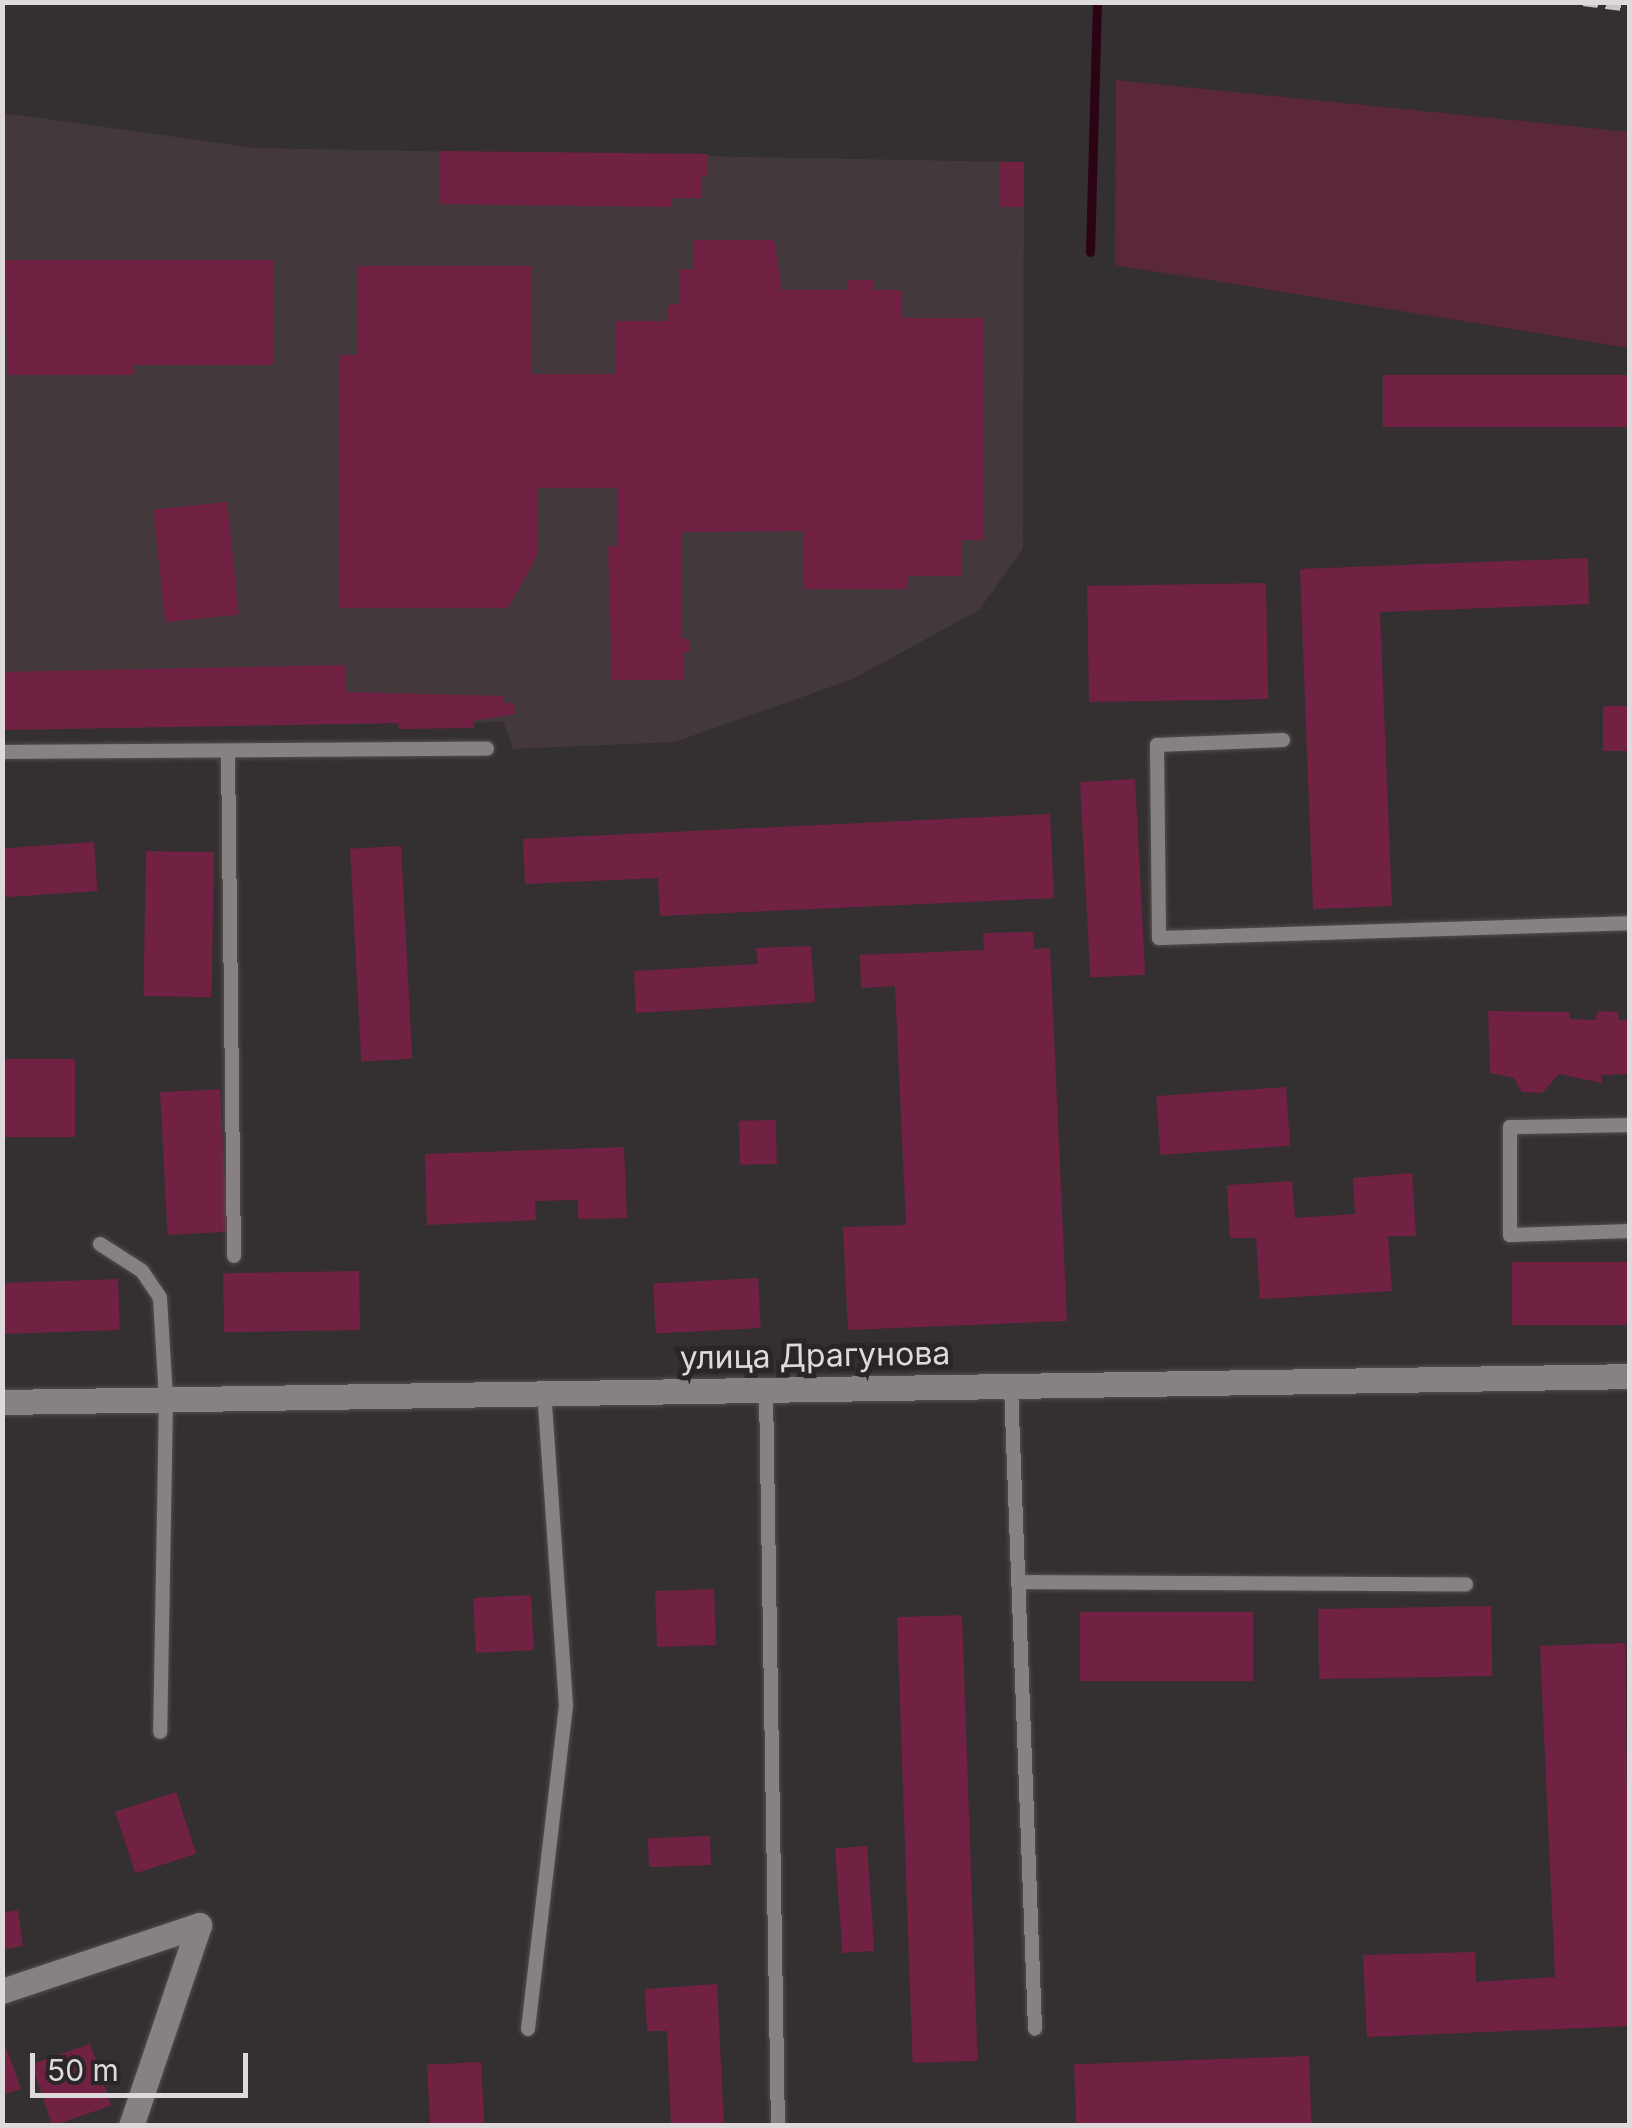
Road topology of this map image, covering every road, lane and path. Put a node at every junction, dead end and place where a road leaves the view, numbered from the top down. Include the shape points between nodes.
1 (1283, 740) dead end
2 (487, 749) dead end
3 (228, 750) junction
4 (2, 752) edge
5 (1630, 922) edge
6 (1630, 1125) edge
7 (1630, 1231) edge
8 (100, 1244) dead end
9 (234, 1256) dead end
10 (1630, 1376) edge
11 (1011, 1386) junction
12 (766, 1390) junction
13 (544, 1393) junction
14 (166, 1399) junction
15 (2, 1402) edge
16 (1018, 1582) junction
17 (1466, 1584) dead end
18 (160, 1732) dead end
19 (2, 1991) edge
20 (528, 2029) dead end
21 (1035, 2029) dead end
22 (131, 2126) edge
23 (778, 2126) edge

1 - 5 lane via 1157,745 1159,938
2 - 3 lane
3 - 4 lane
3 - 9 lane
6 - 7 lane via 1510,1127 1510,1235
8 - 14 lane via 142,1271 160,1298
10 - 11 main road, улица Драгунова
11 - 12 main road, улица Драгунова
11 - 16 lane
12 - 13 main road, улица Драгунова
12 - 23 lane
13 - 14 main road, улица Драгунова
13 - 20 lane via 566,1705
14 - 15 main road, улица Драгунова
14 - 18 lane
16 - 17 lane
16 - 21 lane
19 - 22 main road via 199,1925

